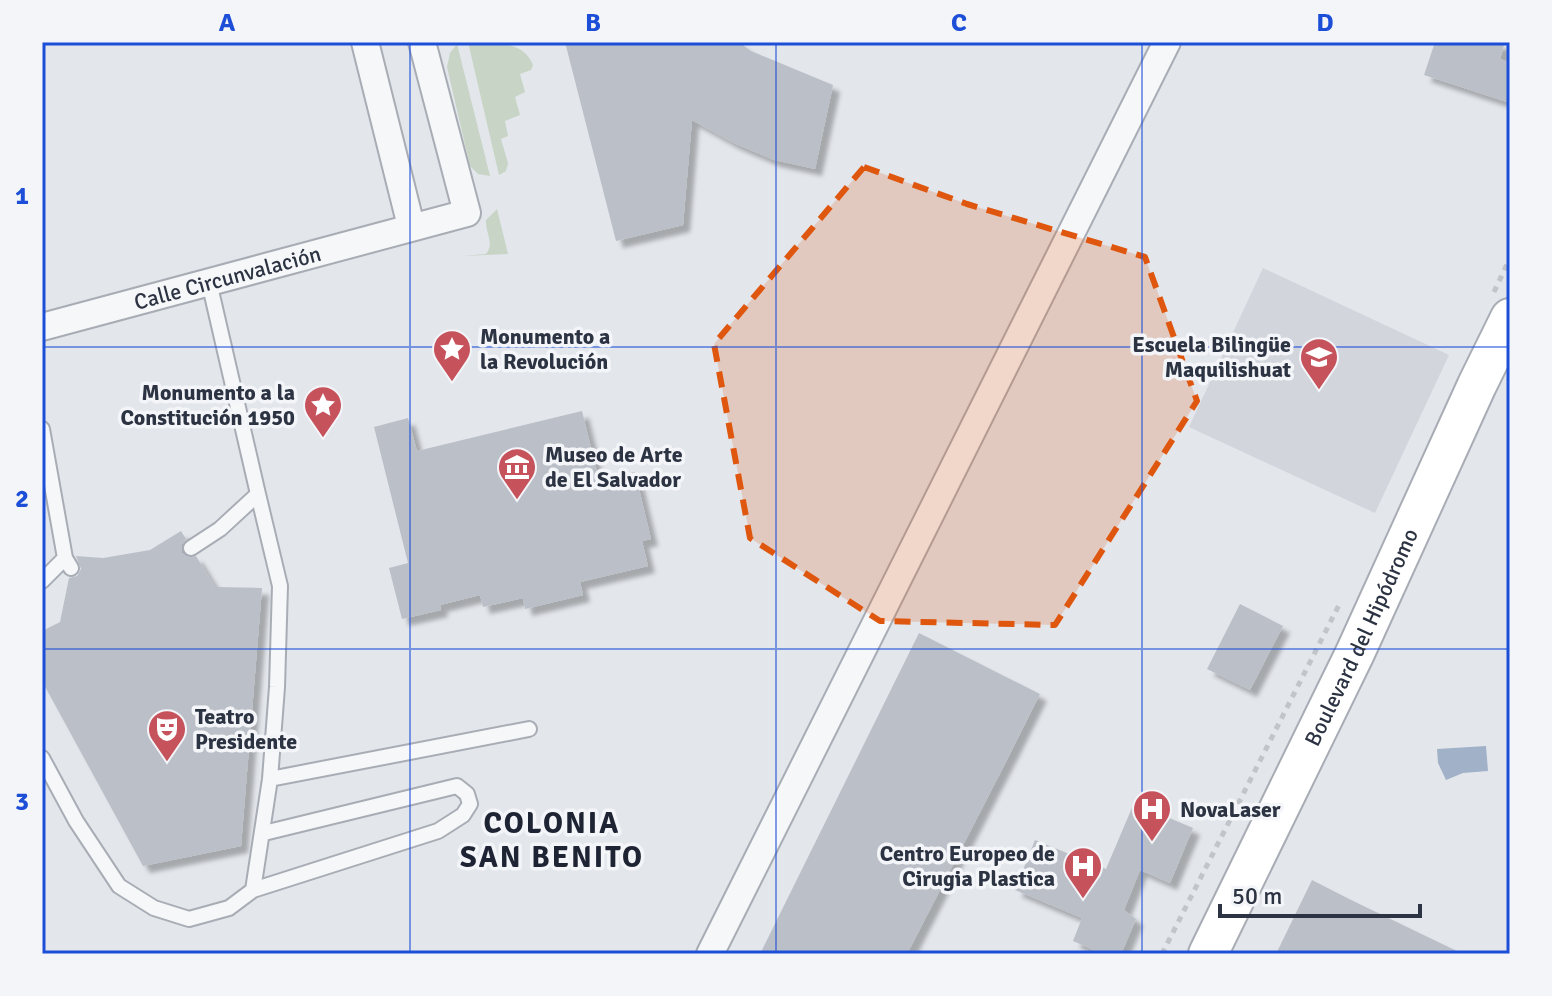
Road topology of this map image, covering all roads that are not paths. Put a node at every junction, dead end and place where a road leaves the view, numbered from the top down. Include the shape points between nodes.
1 (365, 42) edge
2 (422, 42) edge
3 (1167, 42) edge
4 (411, 226) junction
5 (209, 282) junction
6 (1500, 309) edge
7 (42, 327) edge
8 (42, 429) edge
9 (258, 494) junction
10 (191, 548) dead end
11 (42, 581) edge
12 (529, 729) dead end
13 (42, 758) edge
14 (270, 779) junction
15 (264, 833) junction
16 (253, 890) junction
17 (1216, 951) edge
18 (710, 954) edge

1 - 4 street
2 - 4 street, Calle Circunvalación via 467,213
3 - 18 street
4 - 5 street, Calle Circunvalación
5 - 7 street, Calle Circunvalación
5 - 9 lane
6 - 17 street, Boulevard del Hipódromo via 1477,385
8 - 11 lane via 68,563
9 - 10 lane
9 - 14 lane via 280,586
12 - 14 lane
13 - 16 lane via 119,886 154,908 189,919 229,908
14 - 15 lane
15 - 16 lane
15 - 16 lane via 457,786 470,804 438,831

